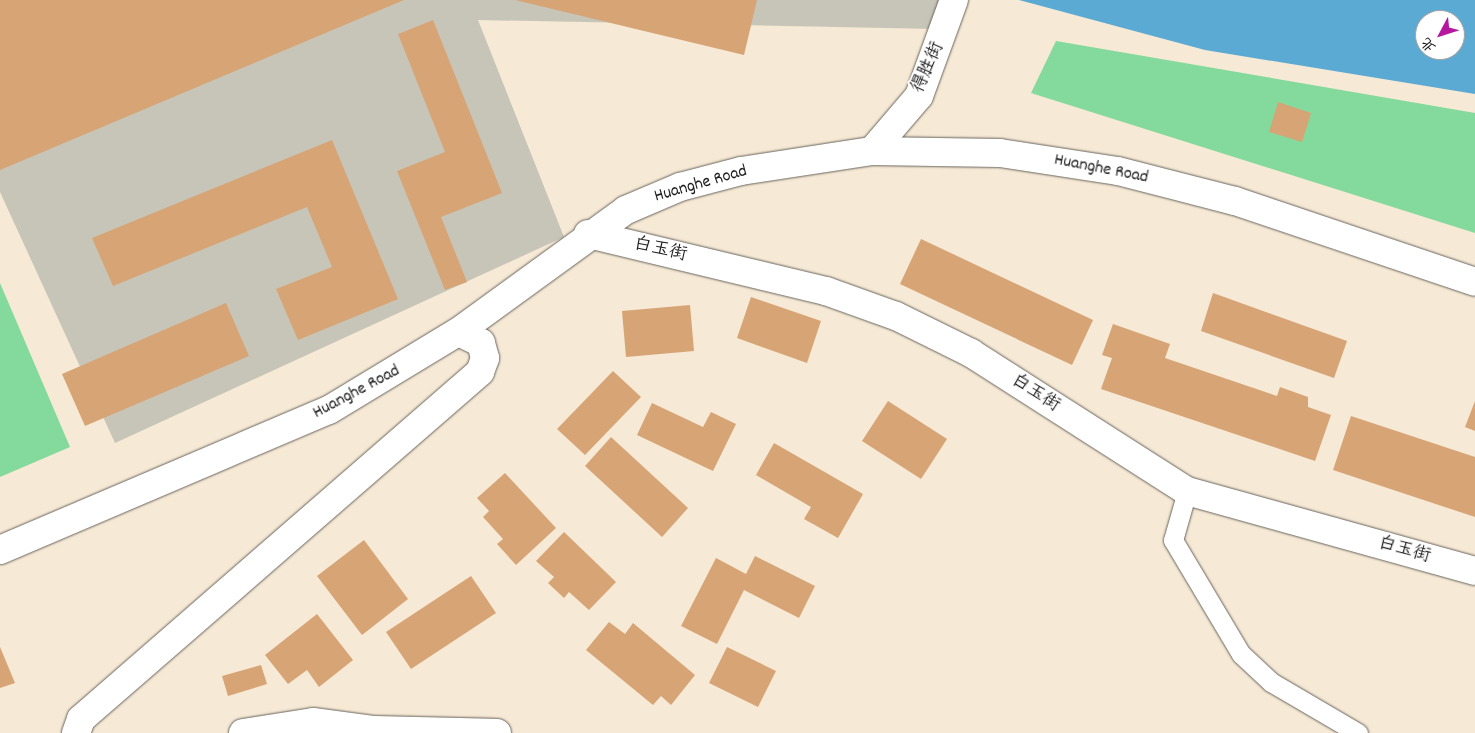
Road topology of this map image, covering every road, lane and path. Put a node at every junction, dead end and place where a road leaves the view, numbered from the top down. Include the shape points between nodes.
1 (954, 0) edge
2 (872, 151) junction
3 (588, 234) junction
4 (1475, 282) edge
5 (458, 332) junction
6 (1187, 491) junction
7 (0, 550) edge
8 (1475, 571) edge
9 (76, 733) edge
10 (244, 733) edge
11 (496, 733) edge
12 (1358, 733) edge

1 - 2 street, 得胜街 via 919,96
2 - 3 street, Huanghe Road via 741,171 680,188 626,210
2 - 4 street, Huanghe Road via 1000,153 1118,171 1235,201
3 - 5 street, Huanghe Road
3 - 6 street, 白玉街 via 826,290 896,316 971,353
5 - 7 street, Huanghe Road via 330,410
5 - 9 street via 481,344 485,358 480,372 81,719
6 - 8 street, 白玉街
6 - 12 lane via 1173,540 1241,654 1271,682
10 - 11 street via 313,722 374,730

